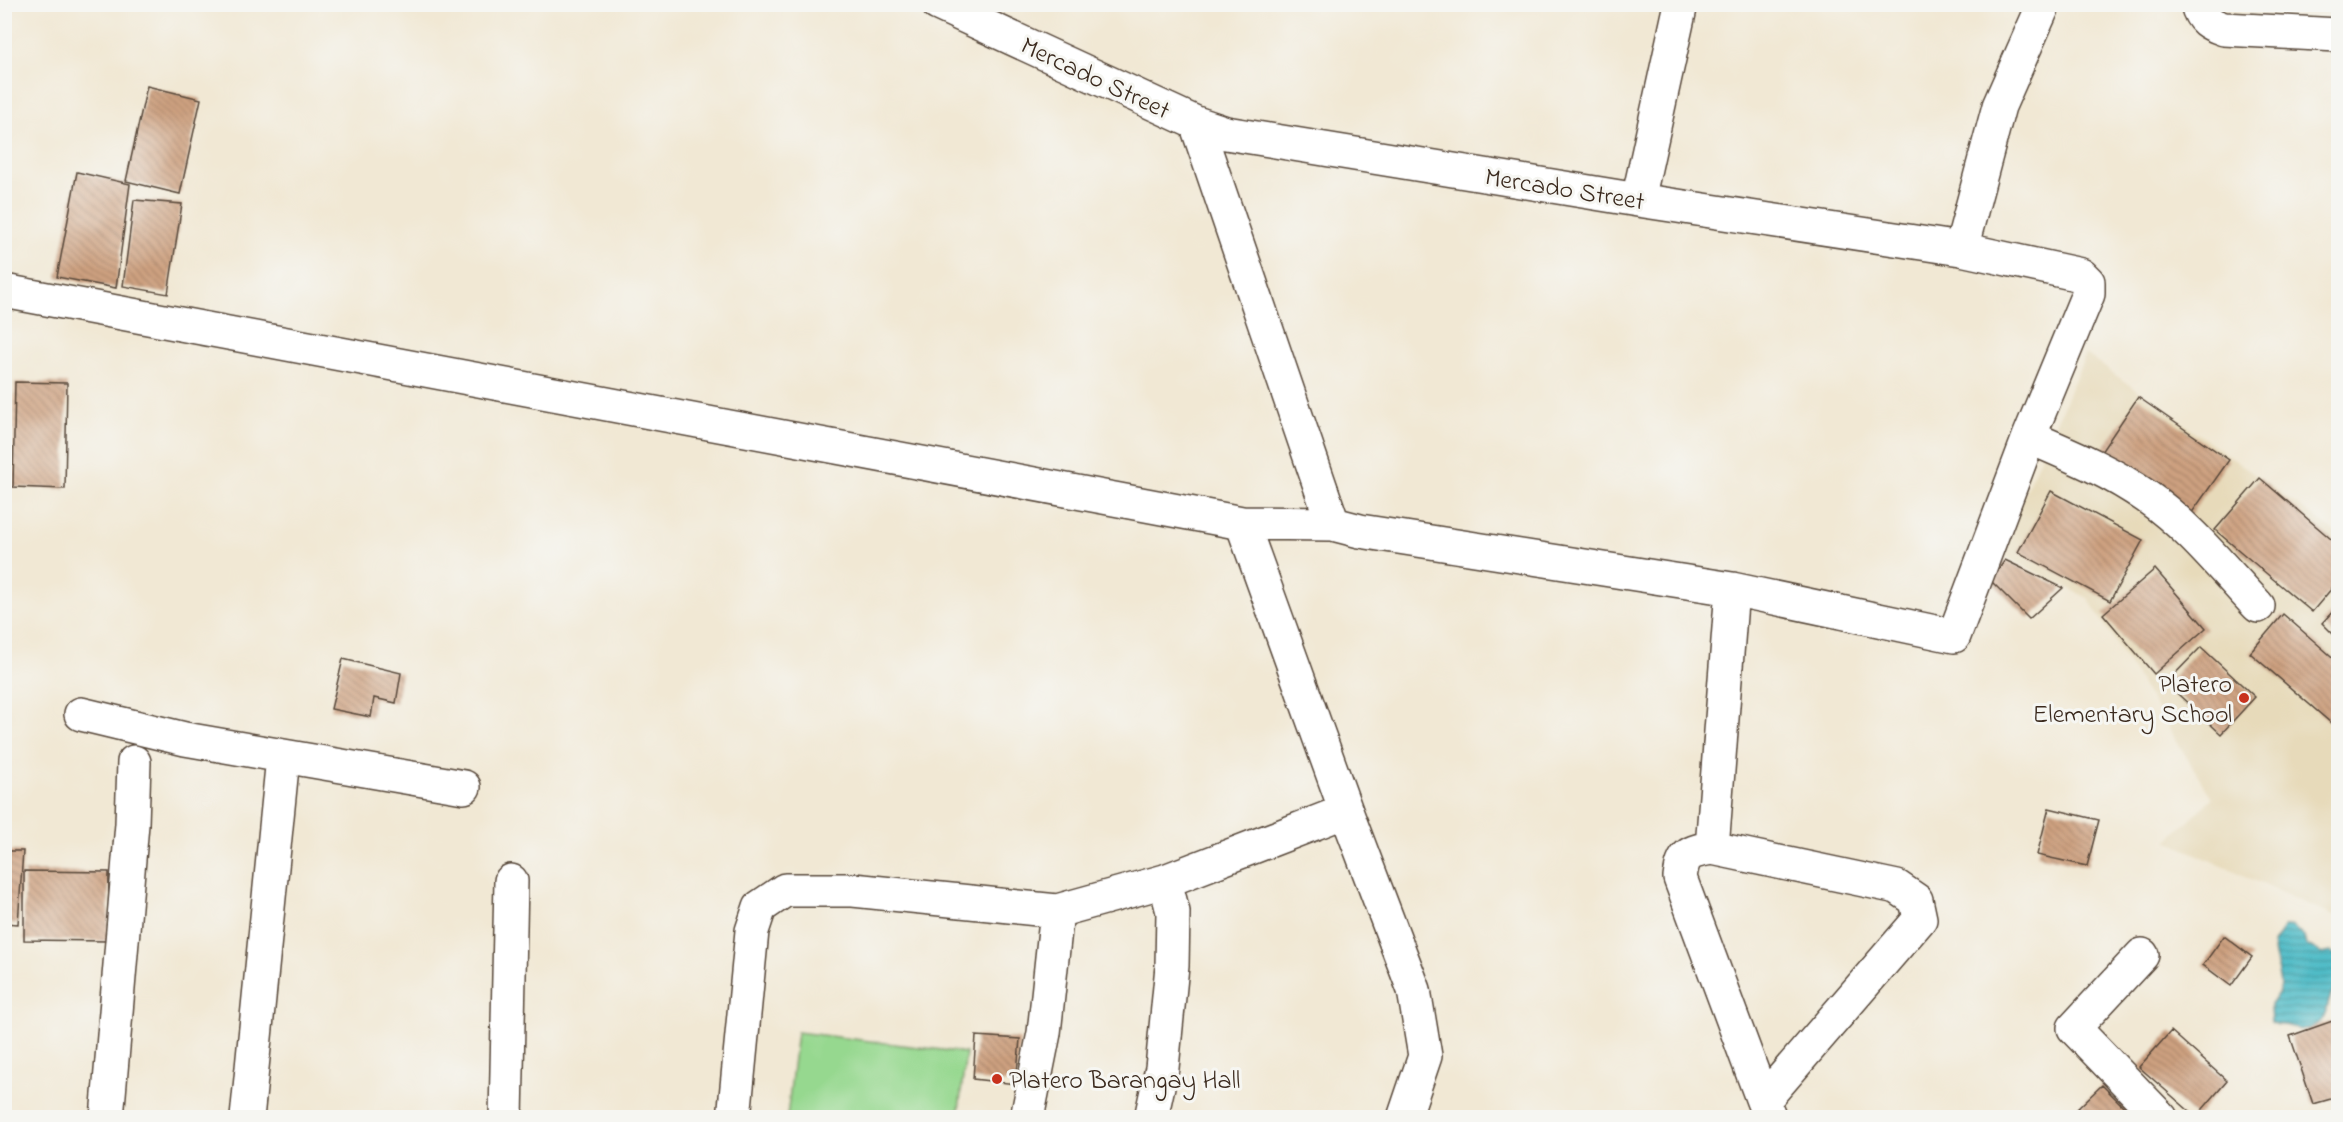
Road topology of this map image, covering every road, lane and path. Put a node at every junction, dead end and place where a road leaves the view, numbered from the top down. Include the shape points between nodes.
1 (938, 4) edge
2 (1681, 4) edge
3 (2044, 4) edge
4 (2197, 4) edge
5 (2338, 34) edge
6 (1196, 123) junction
7 (1638, 200) junction
8 (1961, 249) junction
9 (4, 291) edge
10 (2029, 437) junction
11 (1242, 522) junction
12 (1333, 524) junction
13 (1732, 589) junction
14 (2258, 606) dead end
15 (81, 714) dead end
16 (283, 757) junction
17 (134, 762) dead end
18 (464, 787) dead end
19 (1346, 811) junction
20 (1712, 848) junction
21 (1165, 880) junction
22 (510, 881) dead end
23 (1057, 911) junction
24 (2142, 956) dead end
25 (1767, 1109) edge
26 (107, 1118) edge
27 (247, 1118) edge
28 (506, 1118) edge
29 (734, 1118) edge
30 (1027, 1118) edge
31 (1151, 1118) edge
32 (1404, 1118) edge
33 (2161, 1118) edge

1 - 6 street, Mercado Street
2 - 7 street
3 - 8 street via 1999,106
4 - 5 street via 2202,19 2224,29
6 - 7 street, Mercado Street via 1226,133
6 - 12 street
7 - 8 street, Mercado Street
8 - 10 street, Mercado Street via 2066,270 2088,282 2088,294
9 - 11 street
10 - 13 street via 1954,636
10 - 14 street via 2102,468 2149,498 2190,533
11 - 12 street
11 - 19 street
12 - 13 street
13 - 20 street
15 - 16 street
16 - 18 street
16 - 27 street
17 - 26 street
19 - 21 street
19 - 32 street via 1414,990 1425,1056
20 - 25 street via 1691,852 1682,863 1680,878
20 - 25 street via 1897,887 1916,900 1920,919
21 - 23 street
21 - 31 street via 1173,912 1172,966 1162,1068
22 - 28 street
23 - 29 street via 853,890 785,890 760,907 752,931
23 - 30 street via 1044,1033
24 - 33 street via 2074,1028

